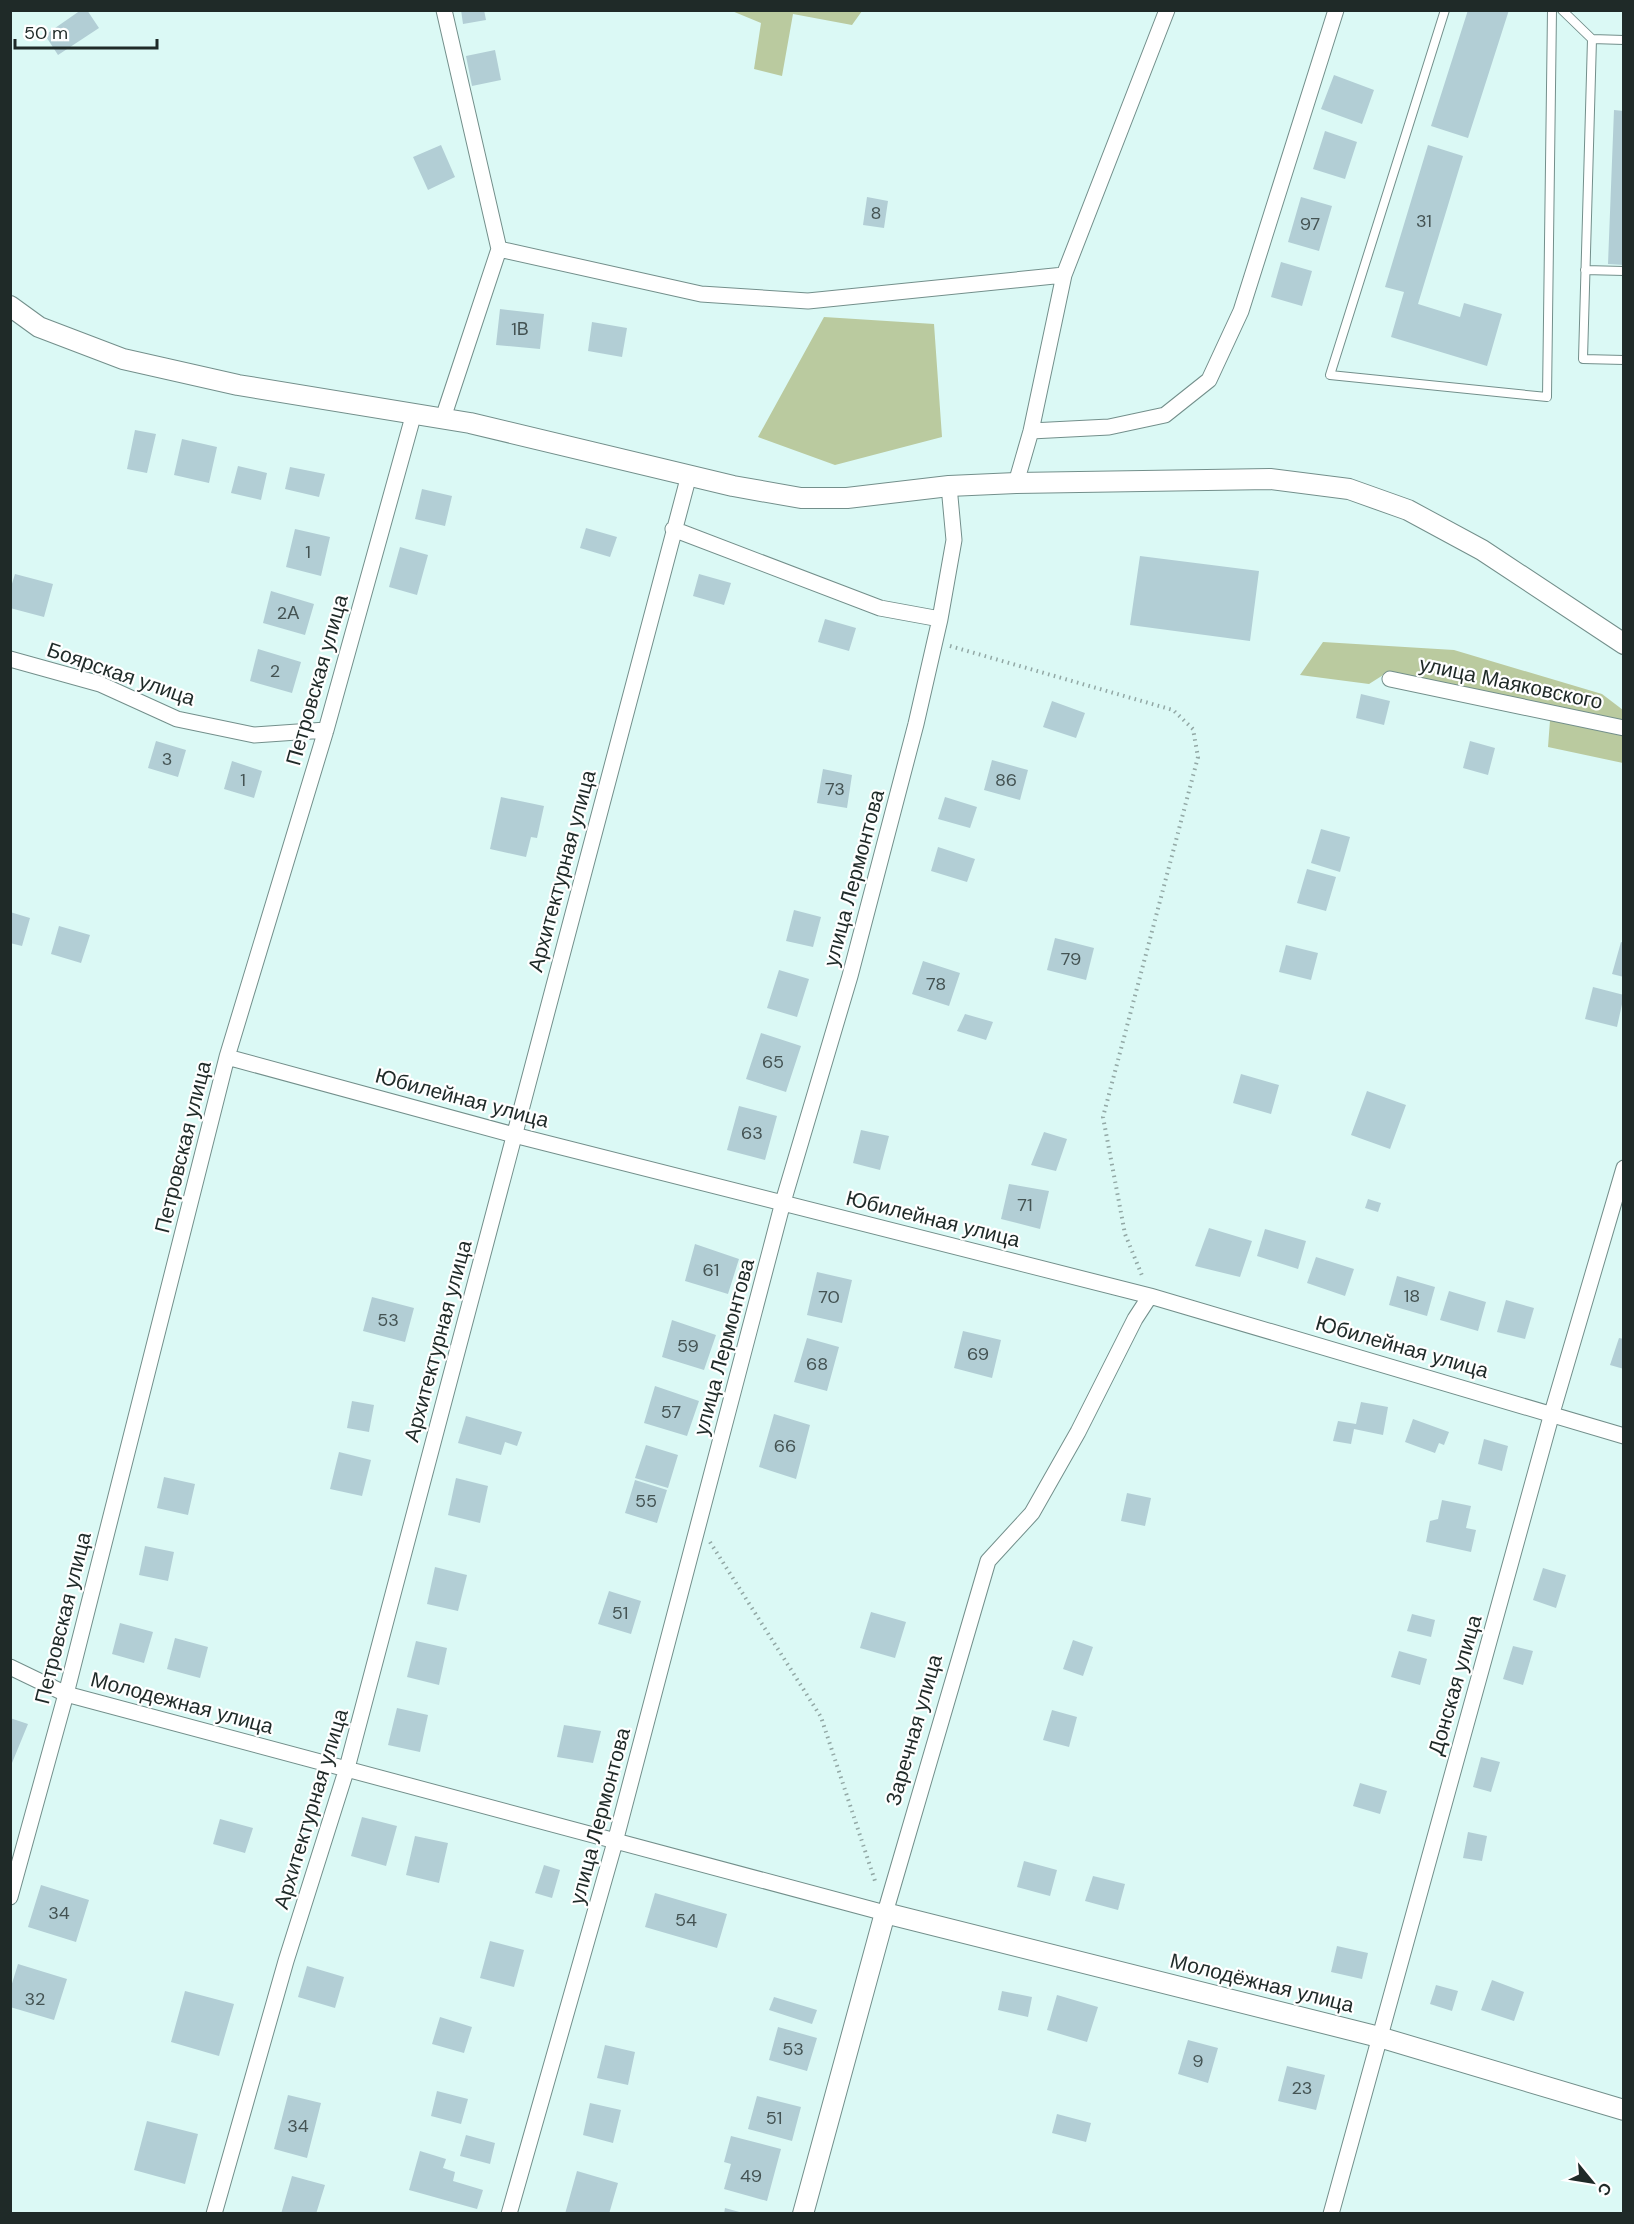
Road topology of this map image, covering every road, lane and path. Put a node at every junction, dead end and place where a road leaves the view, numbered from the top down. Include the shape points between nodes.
1 (444, 10) edge
2 (1167, 10) edge
3 (1336, 10) edge
4 (1444, 10) edge
5 (1551, 10) edge
6 (1562, 10) edge
7 (1592, 39) junction
8 (1623, 40) edge
9 (499, 249) junction
10 (1585, 270) junction
11 (1623, 271) edge
12 (1064, 275) junction
13 (10, 306) edge
14 (1623, 360) edge
15 (414, 412) junction
16 (443, 418) junction
17 (1031, 431) junction
18 (689, 475) junction
19 (1016, 483) junction
20 (949, 486) junction
21 (673, 529) junction
22 (940, 619) junction
23 (935, 642) junction
24 (1623, 644) edge
25 (10, 659) edge
26 (1390, 678) dead end
27 (1623, 729) edge
28 (326, 730) junction
29 (227, 1057) junction
30 (514, 1135) junction
31 (1623, 1168) edge
32 (783, 1203) junction
33 (1150, 1296) junction
34 (1552, 1413) junction
35 (1623, 1436) edge
36 (699, 1525) junction
37 (10, 1667) edge
38 (66, 1694) junction
39 (347, 1768) junction
40 (615, 1842) junction
41 (11, 1894) edge
42 (885, 1913) junction
43 (1379, 2037) junction
44 (1623, 2110) edge
45 (214, 2214) edge
46 (509, 2214) edge
47 (803, 2214) edge
48 (1330, 2214) edge

1 - 9 street
2 - 12 street
3 - 17 street via 1241,311 1209,380 1165,416 1109,427
4 - 5 lane via 1330,375 1547,397
6 - 7 lane
7 - 8 lane
7 - 10 lane
9 - 12 street via 701,294 808,301
9 - 16 street
10 - 11 lane
10 - 14 lane via 1583,359
12 - 17 street
13 - 15 street via 39,327 123,359 238,385
15 - 16 street
15 - 28 street, Петровская улица
16 - 18 street
17 - 19 street
18 - 20 street via 801,498 847,498
18 - 21 street, Архитектурная улица
19 - 20 street
19 - 24 street via 1270,479 1349,489 1408,510 1482,550
20 - 22 street, улица Лермонтова via 954,540
21 - 22 street via 880,608
21 - 30 street, Архитектурная улица
22 - 23 street, улица Лермонтова
23 - 32 street, улица Лермонтова via 850,976
23 - 33 path via 1173,710 1193,729 1198,757 1103,1117 1125,1234
25 - 28 street, Боярская улица via 100,684 177,719 254,735
26 - 27 street, улица Маяковского
28 - 29 street, Петровская улица
29 - 30 street, Юбилейная улица
29 - 38 street, Петровская улица
30 - 32 street, Юбилейная улица
30 - 39 street, Архитектурная улица
31 - 34 street, Донская улица
32 - 33 street, Юбилейная улица
32 - 36 street, улица Лермонтова
33 - 34 street, Юбилейная улица
33 - 42 street, Заречная улица via 1032,1513 988,1561
34 - 35 street, Юбилейная улица
34 - 43 street, Донская улица
36 - 40 street, улица Лермонтова
36 - 42 path via 821,1717
37 - 38 street, Молодежная улица
38 - 39 street, Молодежная улица
38 - 41 street, Петровская улица
39 - 40 street, Молодежная улица
39 - 45 street, Архитектурная улица via 286,1961
40 - 42 street, Молодежная улица
40 - 46 street, улица Лермонтова
42 - 43 street, Молодёжная улица
42 - 47 street, Заречная улица
43 - 44 street, Молодёжная улица
43 - 48 street, Донская улица

